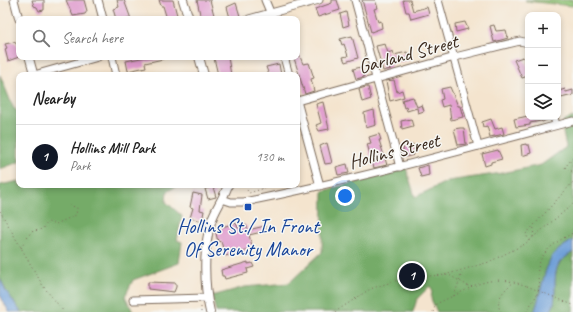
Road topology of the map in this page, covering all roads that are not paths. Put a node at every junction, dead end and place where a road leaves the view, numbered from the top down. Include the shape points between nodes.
1 (14, 0) edge
2 (98, 0) edge
3 (183, 0) edge
4 (265, 0) edge
5 (319, 0) edge
6 (355, 0) edge
7 (438, 0) edge
8 (18, 16) edge
9 (102, 16) edge
10 (187, 16) edge
11 (272, 16) edge
12 (525, 42) edge
13 (455, 57) junction
14 (30, 60) edge
15 (87, 60) edge
16 (113, 60) edge
17 (200, 60) edge
18 (285, 60) edge
19 (33, 72) edge
20 (45, 72) edge
21 (115, 72) edge
22 (203, 72) edge
23 (288, 72) edge
24 (376, 79) junction
25 (300, 100) edge
26 (300, 112) edge
27 (555, 120) edge
28 (573, 121) edge
29 (556, 125) junction
30 (478, 146) junction
31 (400, 167) junction
32 (320, 186) junction
33 (227, 188) edge
34 (222, 199) junction
35 (133, 300) dead end
36 (204, 300) junction
37 (210, 312) edge

1 - 8 street
2 - 9 street
3 - 10 street
4 - 11 street
5 - 11 street
6 - 24 street
7 - 13 street
12 - 13 street, Garland Street via 520,41
13 - 24 street, Garland Street
13 - 30 street
14 - 19 street
15 - 20 street
16 - 21 street
17 - 22 street
18 - 23 street
24 - 25 street, Garland Street
24 - 31 street
26 - 32 street
27 - 29 street
28 - 29 street, Hollins Street
29 - 30 street, Hollins Street
30 - 31 street, Hollins Street
31 - 32 street, Hollins Street
32 - 34 street, Hollins Street via 244,202
33 - 34 street
34 - 36 street via 210,226
35 - 36 street
36 - 37 street

